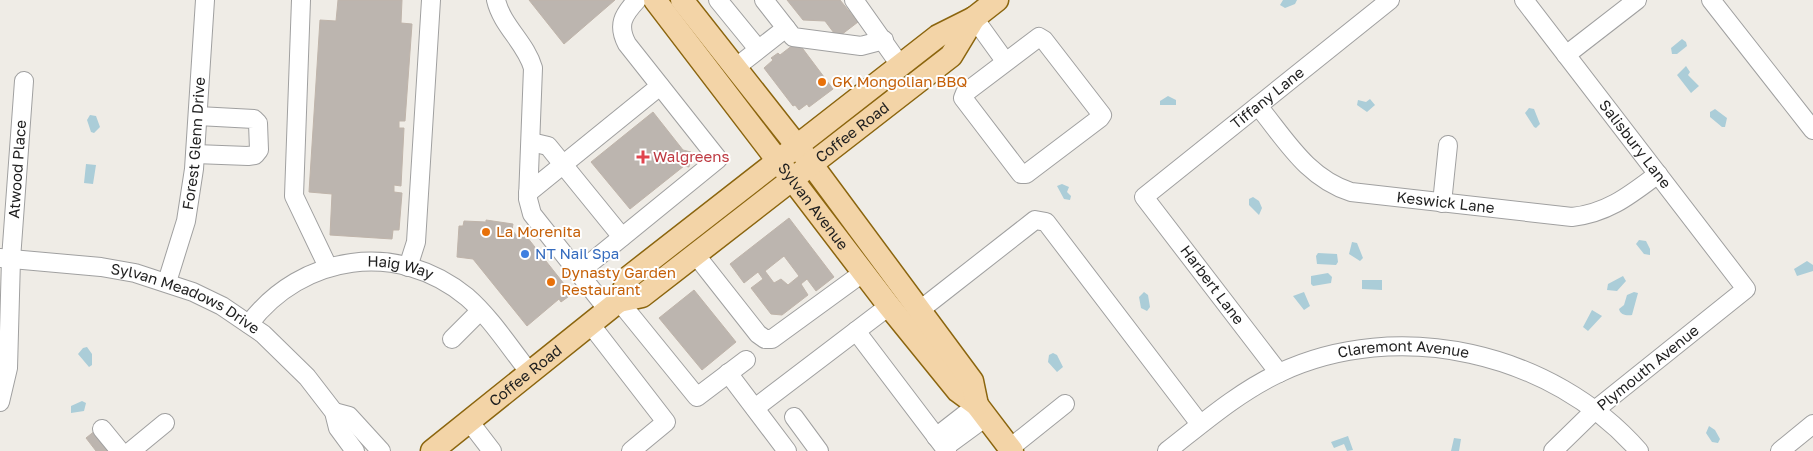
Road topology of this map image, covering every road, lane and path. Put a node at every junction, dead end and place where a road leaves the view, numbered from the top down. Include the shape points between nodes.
1 (205, 0) edge
2 (301, 0) edge
3 (432, 0) edge
4 (496, 0) edge
5 (637, 0) edge
6 (655, 0) edge
7 (682, 0) edge
8 (718, 0) edge
9 (764, 0) edge
10 (854, 0) edge
11 (1390, 0) edge
12 (1524, 0) edge
13 (1637, 0) edge
14 (1711, 0) edge
15 (986, 6) edge
16 (786, 28) junction
17 (884, 40) junction
18 (758, 49) junction
19 (1566, 55) junction
20 (1005, 61) junction
21 (900, 65) junction
22 (735, 68) junction
23 (24, 80) dead end
24 (660, 86) junction
25 (1258, 106) junction
26 (198, 116) junction
27 (1813, 130) edge
28 (531, 142) junction
29 (1448, 145) dead end
30 (788, 153) junction
31 (195, 154) junction
32 (562, 164) junction
33 (812, 165) junction
34 (1658, 174) junction
35 (794, 179) junction
36 (528, 192) junction
37 (1144, 197) joint
38 (1442, 202) junction
39 (622, 237) junction
40 (695, 254) junction
41 (6, 258) edge
42 (408, 267) junction
43 (328, 268) junction
44 (578, 272) junction
45 (864, 272) junction
46 (167, 282) junction
47 (1746, 289) joint
48 (614, 306) junction
49 (888, 306) junction
50 (920, 310) junction
51 (480, 311) junction
52 (249, 324) junction
53 (591, 324) junction
54 (856, 331) junction
55 (452, 338) dead end
56 (746, 360) dead end
57 (530, 373) junction
58 (728, 373) junction
59 (1279, 373) junction
60 (0, 402) edge
61 (1066, 404) dead end
62 (755, 408) junction
63 (1595, 410) junction
64 (982, 411) junction
65 (334, 412) junction
66 (794, 417) dead end
67 (469, 421) junction
68 (165, 423) dead end
69 (1200, 424) junction
70 (1813, 424) edge
71 (102, 429) dead end
72 (943, 445) edge
73 (1011, 450) edge
74 (120, 451) edge
75 (132, 451) edge
76 (355, 451) edge
77 (381, 451) edge
78 (432, 451) edge
79 (492, 451) edge
80 (631, 451) edge
81 (787, 451) edge
82 (819, 451) edge
83 (1167, 451) edge
84 (1554, 451) edge
85 (1639, 451) edge
86 (1780, 451) edge

1 - 26 street, Forest Glenn Drive
2 - 43 street via 294,196
3 - 42 street via 416,242
4 - 28 street via 505,23 530,58 533,68
5 - 24 street via 621,24 621,33
6 - 30 main road, Sylvan Avenue
7 - 22 main road, Sylvan Avenue
8 - 18 street
9 - 16 street
10 - 17 street
11 - 25 street, Tiffany Lane
12 - 19 street, Salisbury Lane
13 - 19 street
14 - 27 street
15 - 20 street
15 - 21 main road, Coffee Road
15 - 33 main road, Coffee Road via 951,56
16 - 17 street via 794,37 861,46
16 - 18 street
17 - 21 street
18 - 22 street
19 - 34 street, Salisbury Lane
20 - 20 street via 964,93 963,98 1021,174 1026,174 1102,115 1039,37
21 - 30 main road, Coffee Road
22 - 30 main road, Sylvan Avenue
23 - 41 street, Atwood Place
24 - 32 street
24 - 39 street via 718,159
25 - 37 street, Tiffany Lane
25 - 38 street, Keswick Lane via 1310,171 1323,181 1351,192
26 - 31 street, Forest Glenn Drive
26 - 31 street via 254,119 258,123 260,150 248,156
28 - 32 street via 548,146
28 - 36 street
29 - 38 street
30 - 33 main road, Sylvan Avenue
30 - 35 main road, Sylvan Avenue
30 - 48 main road, Coffee Road via 629,277
31 - 46 street, Forest Glenn Drive via 186,221
32 - 36 street
32 - 39 street
33 - 35 main road, Coffee Road
33 - 50 main road, Sylvan Avenue
34 - 38 street, Keswick Lane via 1620,202 1590,215 1549,215
34 - 47 street, Salisbury Lane
35 - 40 main road, Coffee Road
35 - 45 main road, Sylvan Avenue
36 - 44 street via 532,214
37 - 59 street, Harbert Lane
39 - 44 street
40 - 45 street via 758,334 766,339 772,339
40 - 48 main road, Coffee Road via 642,296
41 - 46 street, Sylvan Meadows Drive via 102,267
41 - 60 street, Atwood Place via 8,368
42 - 43 street, Haig Way via 369,262
42 - 51 street, Haig Way via 451,285
43 - 52 street, Haig Way via 292,283 273,297
44 - 48 street
45 - 49 main road, Sylvan Avenue
46 - 52 street, Sylvan Meadows Drive via 222,306
47 - 63 street, Plymouth Avenue
48 - 53 main road, Coffee Road
48 - 58 street via 697,397
49 - 54 street
49 - 64 main road, Sylvan Avenue via 958,391
50 - 64 main road, Sylvan Avenue via 972,381
50 - 69 street via 1035,220 1046,222
51 - 55 street
51 - 57 street, Haig Way
52 - 65 street, Sylvan Meadows Drive via 288,356
53 - 57 main road, Coffee Road
53 - 80 street via 666,422
54 - 62 street
54 - 72 street
56 - 58 street
57 - 67 main road, Coffee Road
58 - 62 street
59 - 63 street, Claremont Avenue via 1347,352 1384,347 1439,348 1505,363 1565,390
59 - 69 street, Claremont Avenue via 1226,404
61 - 73 street
62 - 81 street
63 - 84 street, Plymouth Avenue
63 - 85 street, Claremont Avenue
64 - 72 street
64 - 73 main road, Sylvan Avenue
65 - 76 street, Sylvan Meadows Drive via 338,428
65 - 77 street, Sylvan Meadows Drive via 349,416
66 - 82 street
67 - 78 main road, Coffee Road
67 - 79 street
68 - 75 street
69 - 83 street, Claremont Avenue
70 - 86 street
71 - 74 street

